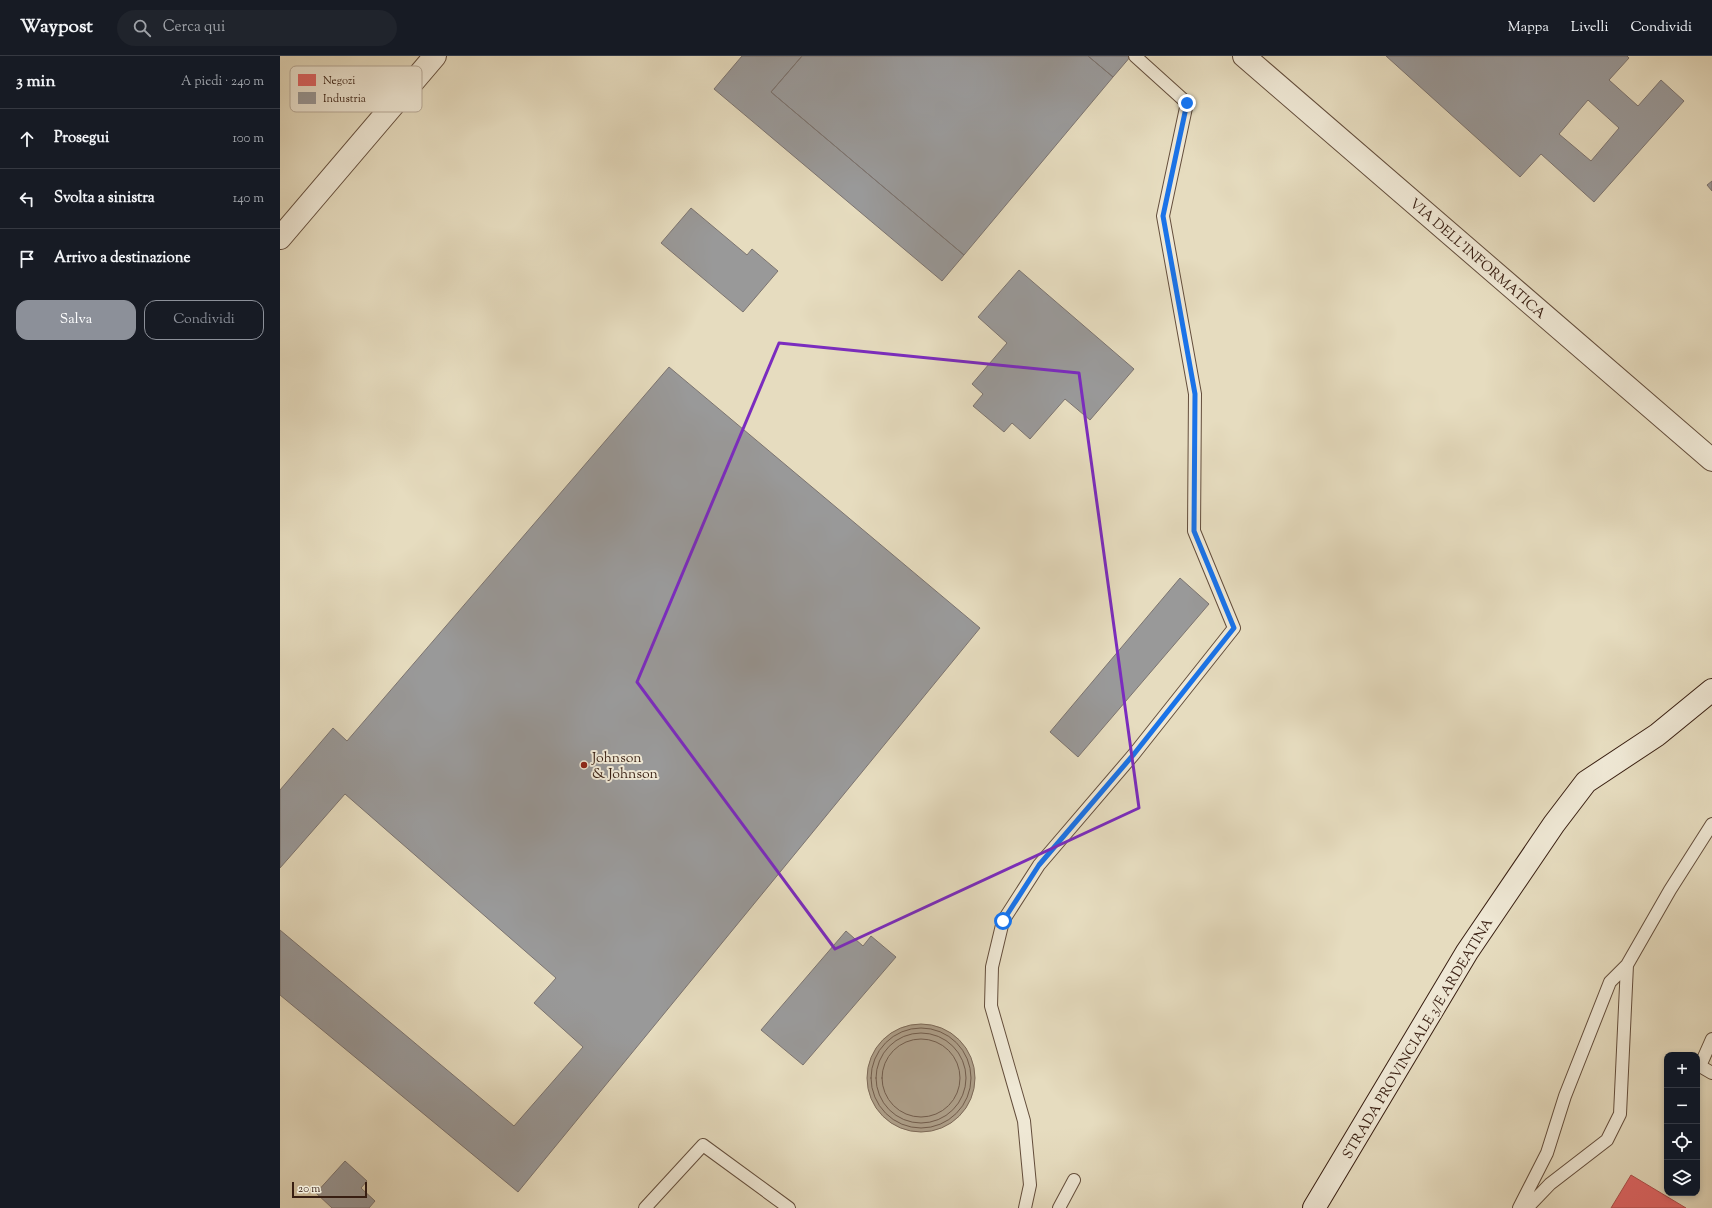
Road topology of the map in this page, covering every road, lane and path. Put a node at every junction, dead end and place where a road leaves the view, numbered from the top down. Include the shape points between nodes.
1 (435, 56) edge
2 (1135, 56) edge
3 (1244, 56) edge
4 (422, 71) edge
5 (387, 112) edge
6 (280, 238) edge
7 (1712, 460) edge
8 (1712, 690) edge
9 (1712, 824) edge
10 (1627, 965) junction
11 (1712, 1039) edge
12 (1712, 1073) edge
13 (1074, 1180) dead end
14 (645, 1208) edge
15 (789, 1208) edge
16 (1025, 1208) edge
17 (1059, 1208) edge
18 (1314, 1208) edge
19 (1519, 1208) edge
20 (1527, 1208) edge

1 - 4 street
2 - 16 lane via 1187,103 1163,216 1195,394 1194,531 1234,628 1134,754 1039,865 1003,921 992,967 991,1006 1024,1121 1030,1185
3 - 7 street, VIA DELL'INFORMATICA
5 - 6 street
8 - 18 street, STRADA PROVINCIALE 3/E ARDEATINA via 1658,735 1586,782 1554,824 1467,952
9 - 10 lane
10 - 19 lane via 1610,982 1565,1096 1547,1153
10 - 20 lane via 1620,1114 1607,1140 1550,1184
11 - 12 lane via 1700,1066
13 - 17 lane
14 - 15 lane via 703,1145

